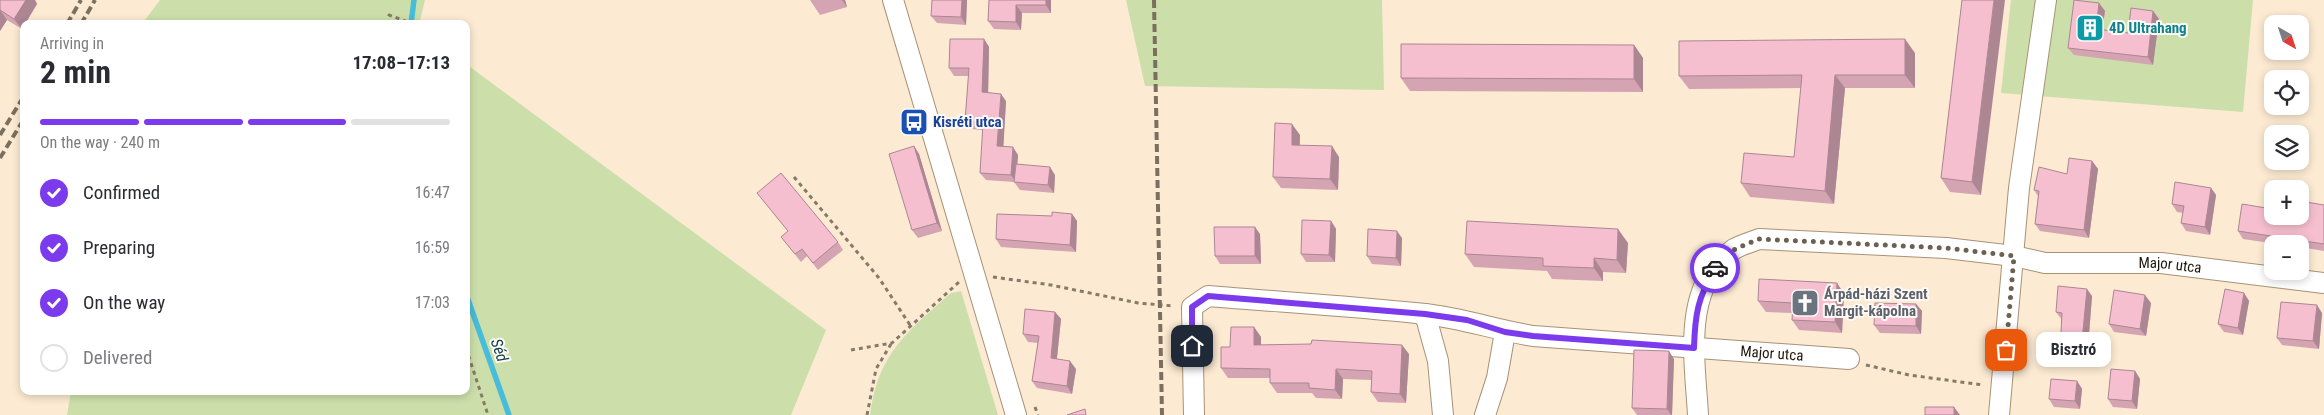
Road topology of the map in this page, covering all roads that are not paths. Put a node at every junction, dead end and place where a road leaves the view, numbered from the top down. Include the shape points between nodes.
1 (893, 0) edge
2 (2046, 0) edge
3 (2014, 256) junction
4 (2324, 283) edge
5 (1425, 314) junction
6 (1505, 332) junction
7 (1694, 348) junction
8 (1849, 359) road end
9 (1016, 415) edge
10 (1194, 415) edge
11 (1442, 415) edge
12 (1485, 415) edge
13 (1698, 415) edge
14 (1999, 415) edge

1 - 9 street
2 - 3 street via 2019,188
3 - 4 street, Major utca via 2045,263 2161,263
3 - 7 street, Major utca via 1946,248 1759,239 1735,249 1717,264 1702,290 1695,315
3 - 14 street
5 - 6 street, Major utca via 1467,320
5 - 10 street, Major utca via 1208,296 1192,307
5 - 11 street via 1438,361
6 - 7 street, Major utca
6 - 12 street via 1497,378
7 - 8 street, Major utca
7 - 13 street

